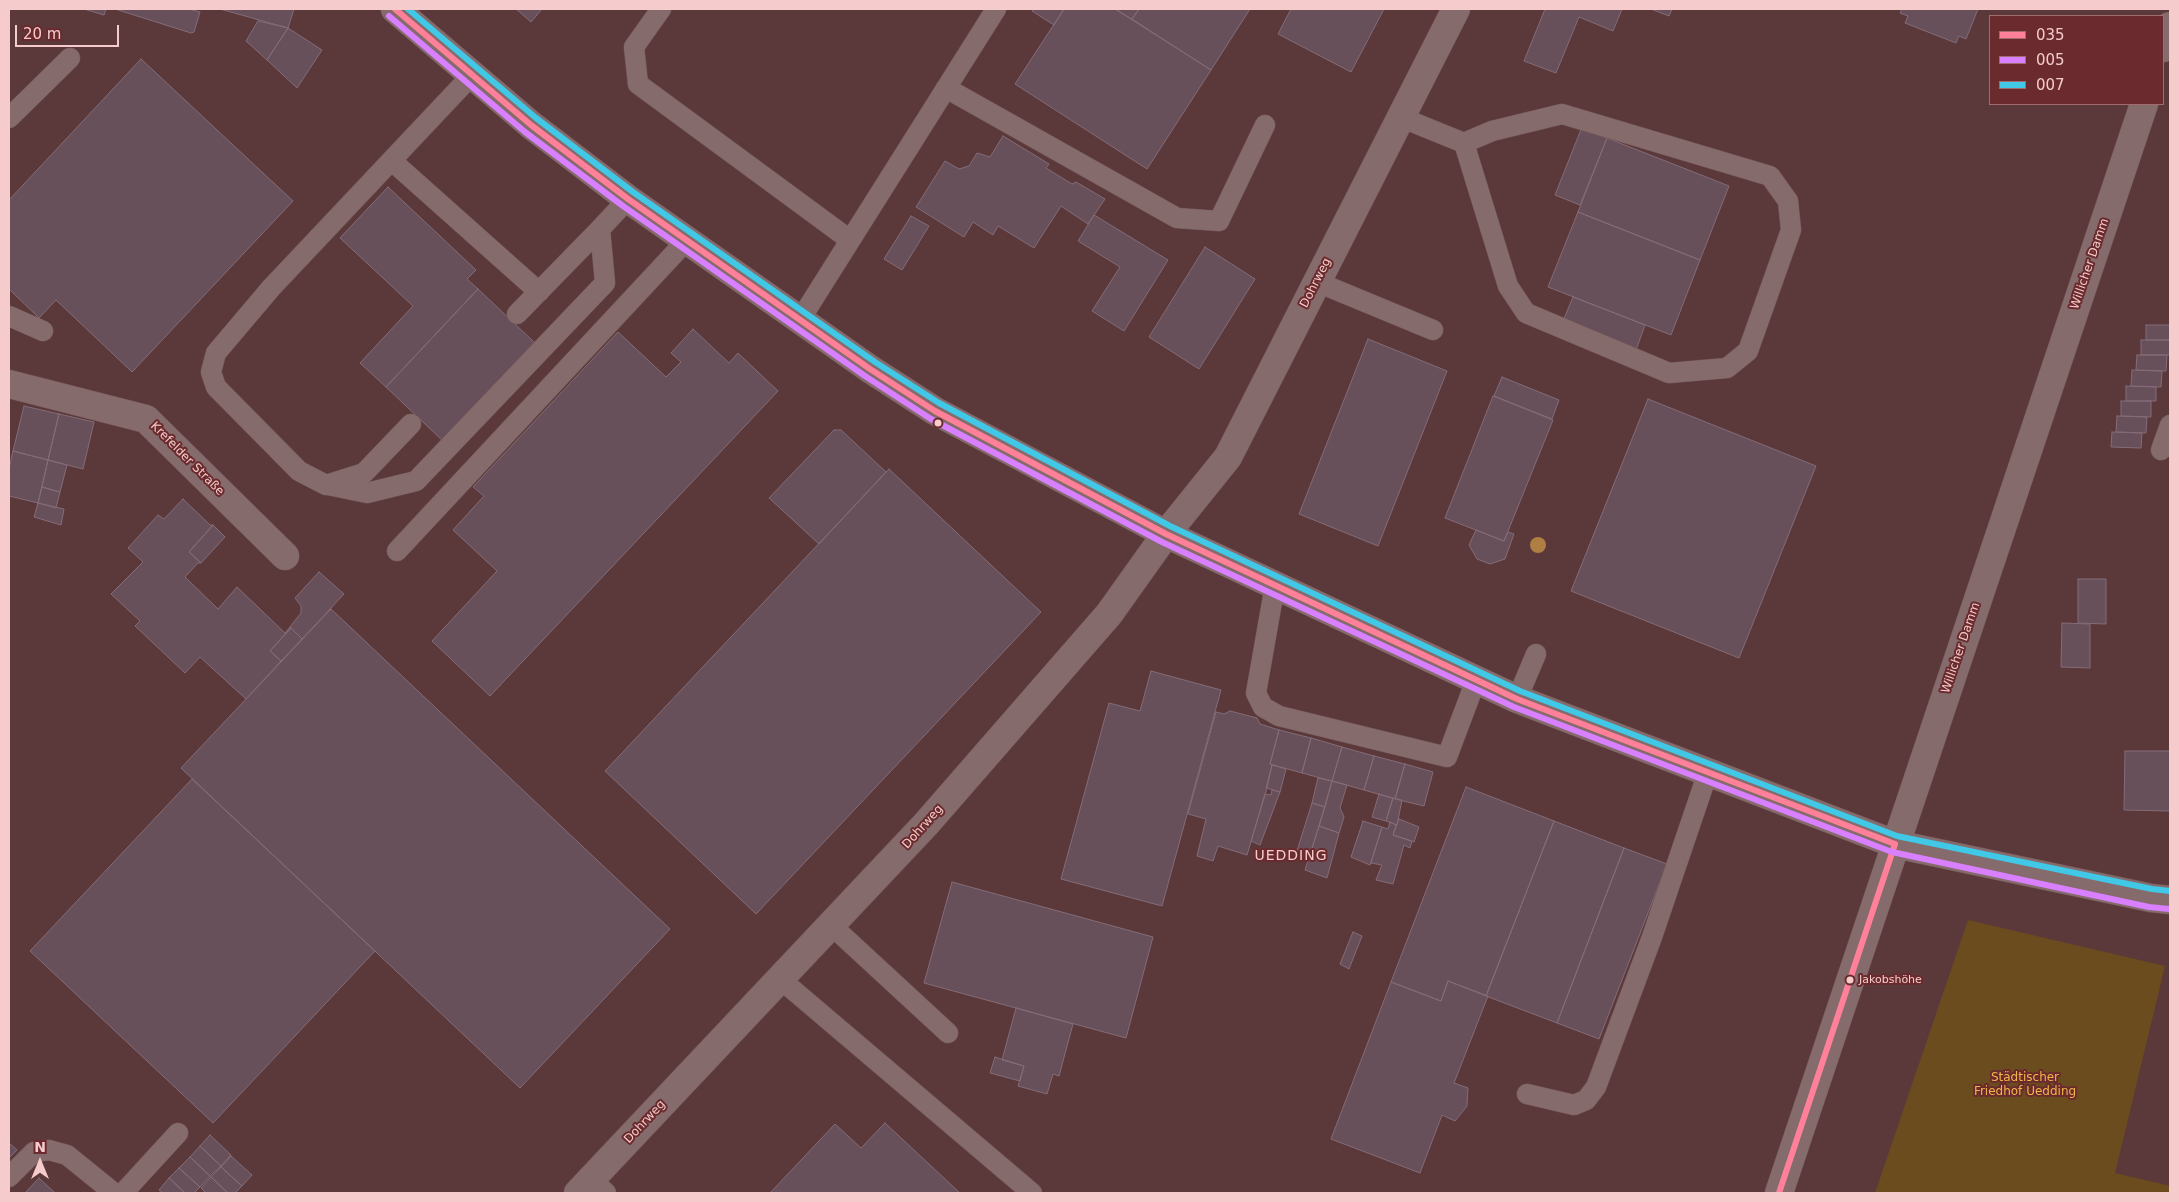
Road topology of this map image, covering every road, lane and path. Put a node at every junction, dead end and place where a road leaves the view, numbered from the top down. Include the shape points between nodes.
1 (395, 9) edge
2 (662, 9) edge
3 (996, 9) edge
4 (1456, 9) edge
5 (2170, 26) edge
6 (2164, 45) edge
7 (70, 58) dead end
8 (471, 76) junction
9 (946, 88) junction
10 (2144, 105) edge
11 (1400, 116) junction
12 (9, 118) edge
13 (1265, 125) dead end
14 (1464, 143) junction
15 (392, 161) junction
16 (628, 199) junction
17 (600, 229) junction
18 (687, 240) junction
19 (850, 240) junction
20 (1316, 282) junction
21 (539, 292) junction
22 (518, 314) dead end
23 (9, 316) edge
24 (800, 320) junction
25 (1433, 330) dead end
26 (43, 331) dead end
27 (9, 384) edge
28 (411, 424) dead end
29 (2170, 425) edge
30 (2161, 450) dead end
31 (326, 485) junction
32 (1166, 534) junction
33 (397, 551) dead end
34 (285, 556) dead end
35 (1275, 585) junction
36 (1536, 654) dead end
37 (1476, 680) junction
38 (1517, 698) junction
39 (1708, 772) junction
40 (1895, 844) junction
41 (2170, 900) edge
42 (831, 925) junction
43 (779, 978) junction
44 (948, 1033) dead end
45 (1527, 1094) dead end
46 (178, 1133) dead end
47 (9, 1177) edge
48 (592, 1189) edge
49 (114, 1193) edge
50 (123, 1193) edge
51 (1032, 1193) edge
52 (1778, 1193) edge

1 - 8 street
2 - 19 lane via 634,47 638,84
3 - 9 lane
4 - 11 street, Dohrweg
5 - 6 street
7 - 12 lane
8 - 15 lane
8 - 16 street
9 - 13 lane via 1177,218 1218,221
9 - 19 lane
10 - 40 street, Willicher Damm
11 - 14 lane
11 - 20 street, Dohrweg
14 - 14 lane via 1508,286 1526,313 1669,373 1727,368 1748,351 1790,230 1788,200 1770,176 1562,114 1492,132
15 - 21 lane
15 - 31 lane via 258,303 216,352 211,372 216,386 300,471
16 - 17 lane
16 - 18 street
17 - 21 lane
17 - 31 lane via 605,283 416,481 368,493
18 - 24 street
18 - 33 lane
19 - 24 lane
20 - 25 lane
20 - 32 street, Dohrweg via 1228,457
21 - 22 lane
23 - 26 lane
24 - 32 street via 935,411
27 - 34 street, Krefelder Straße via 146,419
28 - 31 lane via 364,473
29 - 30 lane
32 - 35 street
32 - 42 street, Dohrweg via 1109,614 926,824
35 - 37 street
35 - 37 lane via 1256,693 1263,707 1279,716 1447,757
36 - 38 lane
37 - 38 street
38 - 39 street
39 - 40 street
39 - 45 lane via 1652,937 1596,1087 1586,1100 1574,1105
40 - 41 street
40 - 52 street, Willicher Damm
42 - 43 street, Dohrweg
42 - 44 lane
43 - 48 street, Dohrweg
43 - 51 lane
46 - 50 lane
47 - 49 lane via 34,1152 49,1150 67,1155

